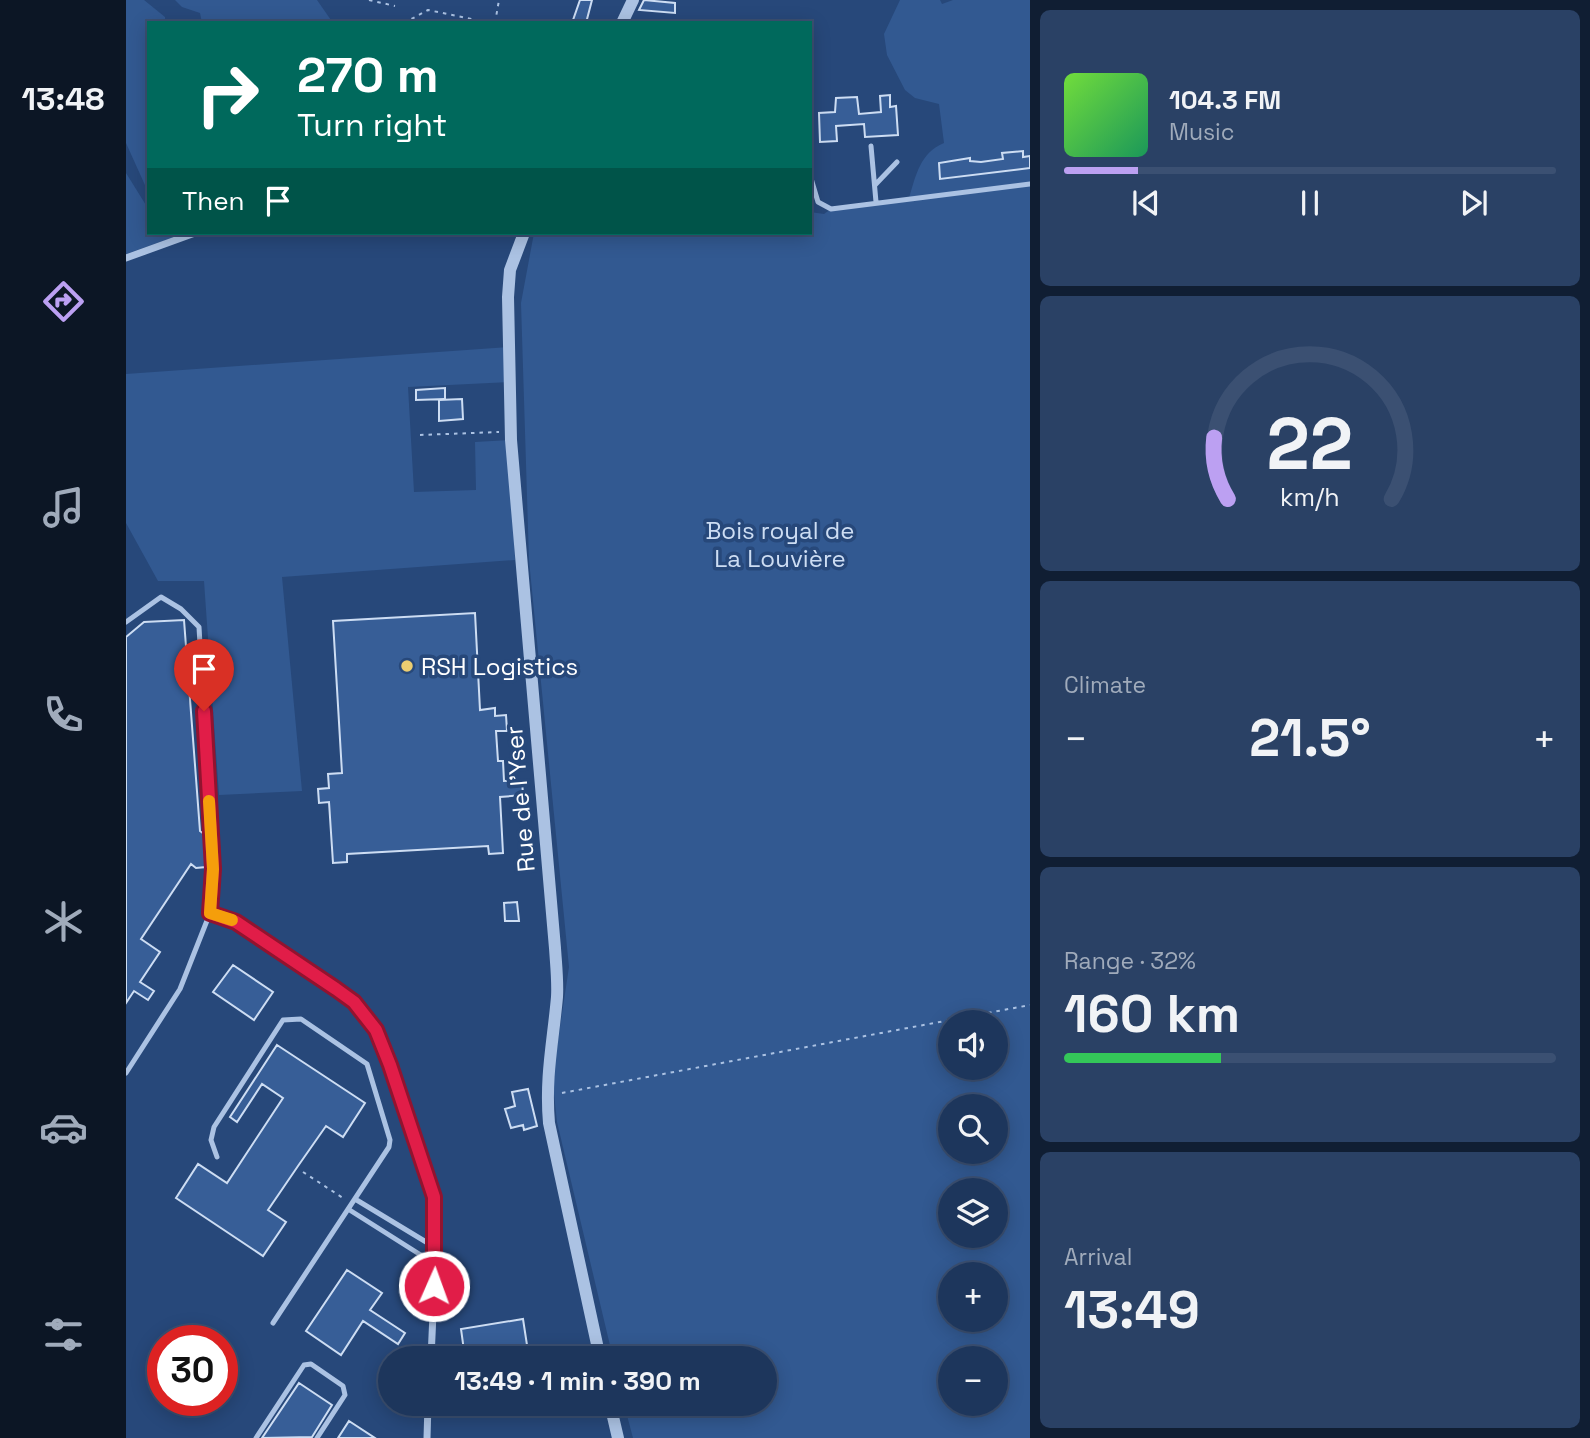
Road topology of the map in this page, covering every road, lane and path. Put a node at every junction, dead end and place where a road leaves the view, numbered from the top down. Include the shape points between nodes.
1 (369, 0) edge
2 (499, 0) edge
3 (633, 0) edge
4 (395, 6) dead end
5 (408, 21) edge
6 (481, 21) edge
7 (495, 21) edge
8 (623, 21) edge
9 (871, 146) dead end
10 (897, 162) dead end
11 (812, 184) edge
12 (1030, 184) edge
13 (874, 185) junction
14 (876, 202) junction
15 (189, 235) edge
16 (523, 235) edge
17 (126, 257) edge
18 (511, 431) junction
19 (419, 435) dead end
20 (126, 622) edge
21 (210, 913) junction
22 (236, 922) joint
23 (1030, 1004) edge
24 (126, 1073) edge
25 (554, 1094) dead end
26 (217, 1157) dead end
27 (303, 1172) dead end
28 (352, 1204) junction
29 (436, 1248) junction
30 (435, 1265) junction
31 (273, 1323) dead end
32 (432, 1346) edge
33 (597, 1346) edge
34 (428, 1416) edge
35 (613, 1416) edge
36 (256, 1438) edge
37 (317, 1438) edge
38 (427, 1438) edge
39 (618, 1438) edge

1 - 4 path
2 - 7 path
3 - 8 street
5 - 6 path via 428,10
9 - 13 lane
10 - 13 lane
11 - 14 lane via 815,197 825,208
12 - 14 lane
13 - 14 lane
15 - 17 street
16 - 18 street, Rue de l'Yser via 510,270 508,297
18 - 19 path
18 - 33 street, Rue de l'Yser via 555,948 557,995 547,1068 549,1123
20 - 21 lane via 161,597 199,627 213,869
21 - 22 lane
21 - 24 lane via 180,989
22 - 29 street via 354,1002 376,1030 434,1197
23 - 25 path
26 - 28 lane via 211,1140 214,1127 278,1024 289,1018 301,1019 368,1064 390,1140
27 - 28 path
28 - 29 lane
28 - 30 lane
28 - 31 lane
29 - 30 street
30 - 32 street
34 - 38 street
35 - 39 street
36 - 37 lane via 304,1364 343,1386 345,1395

